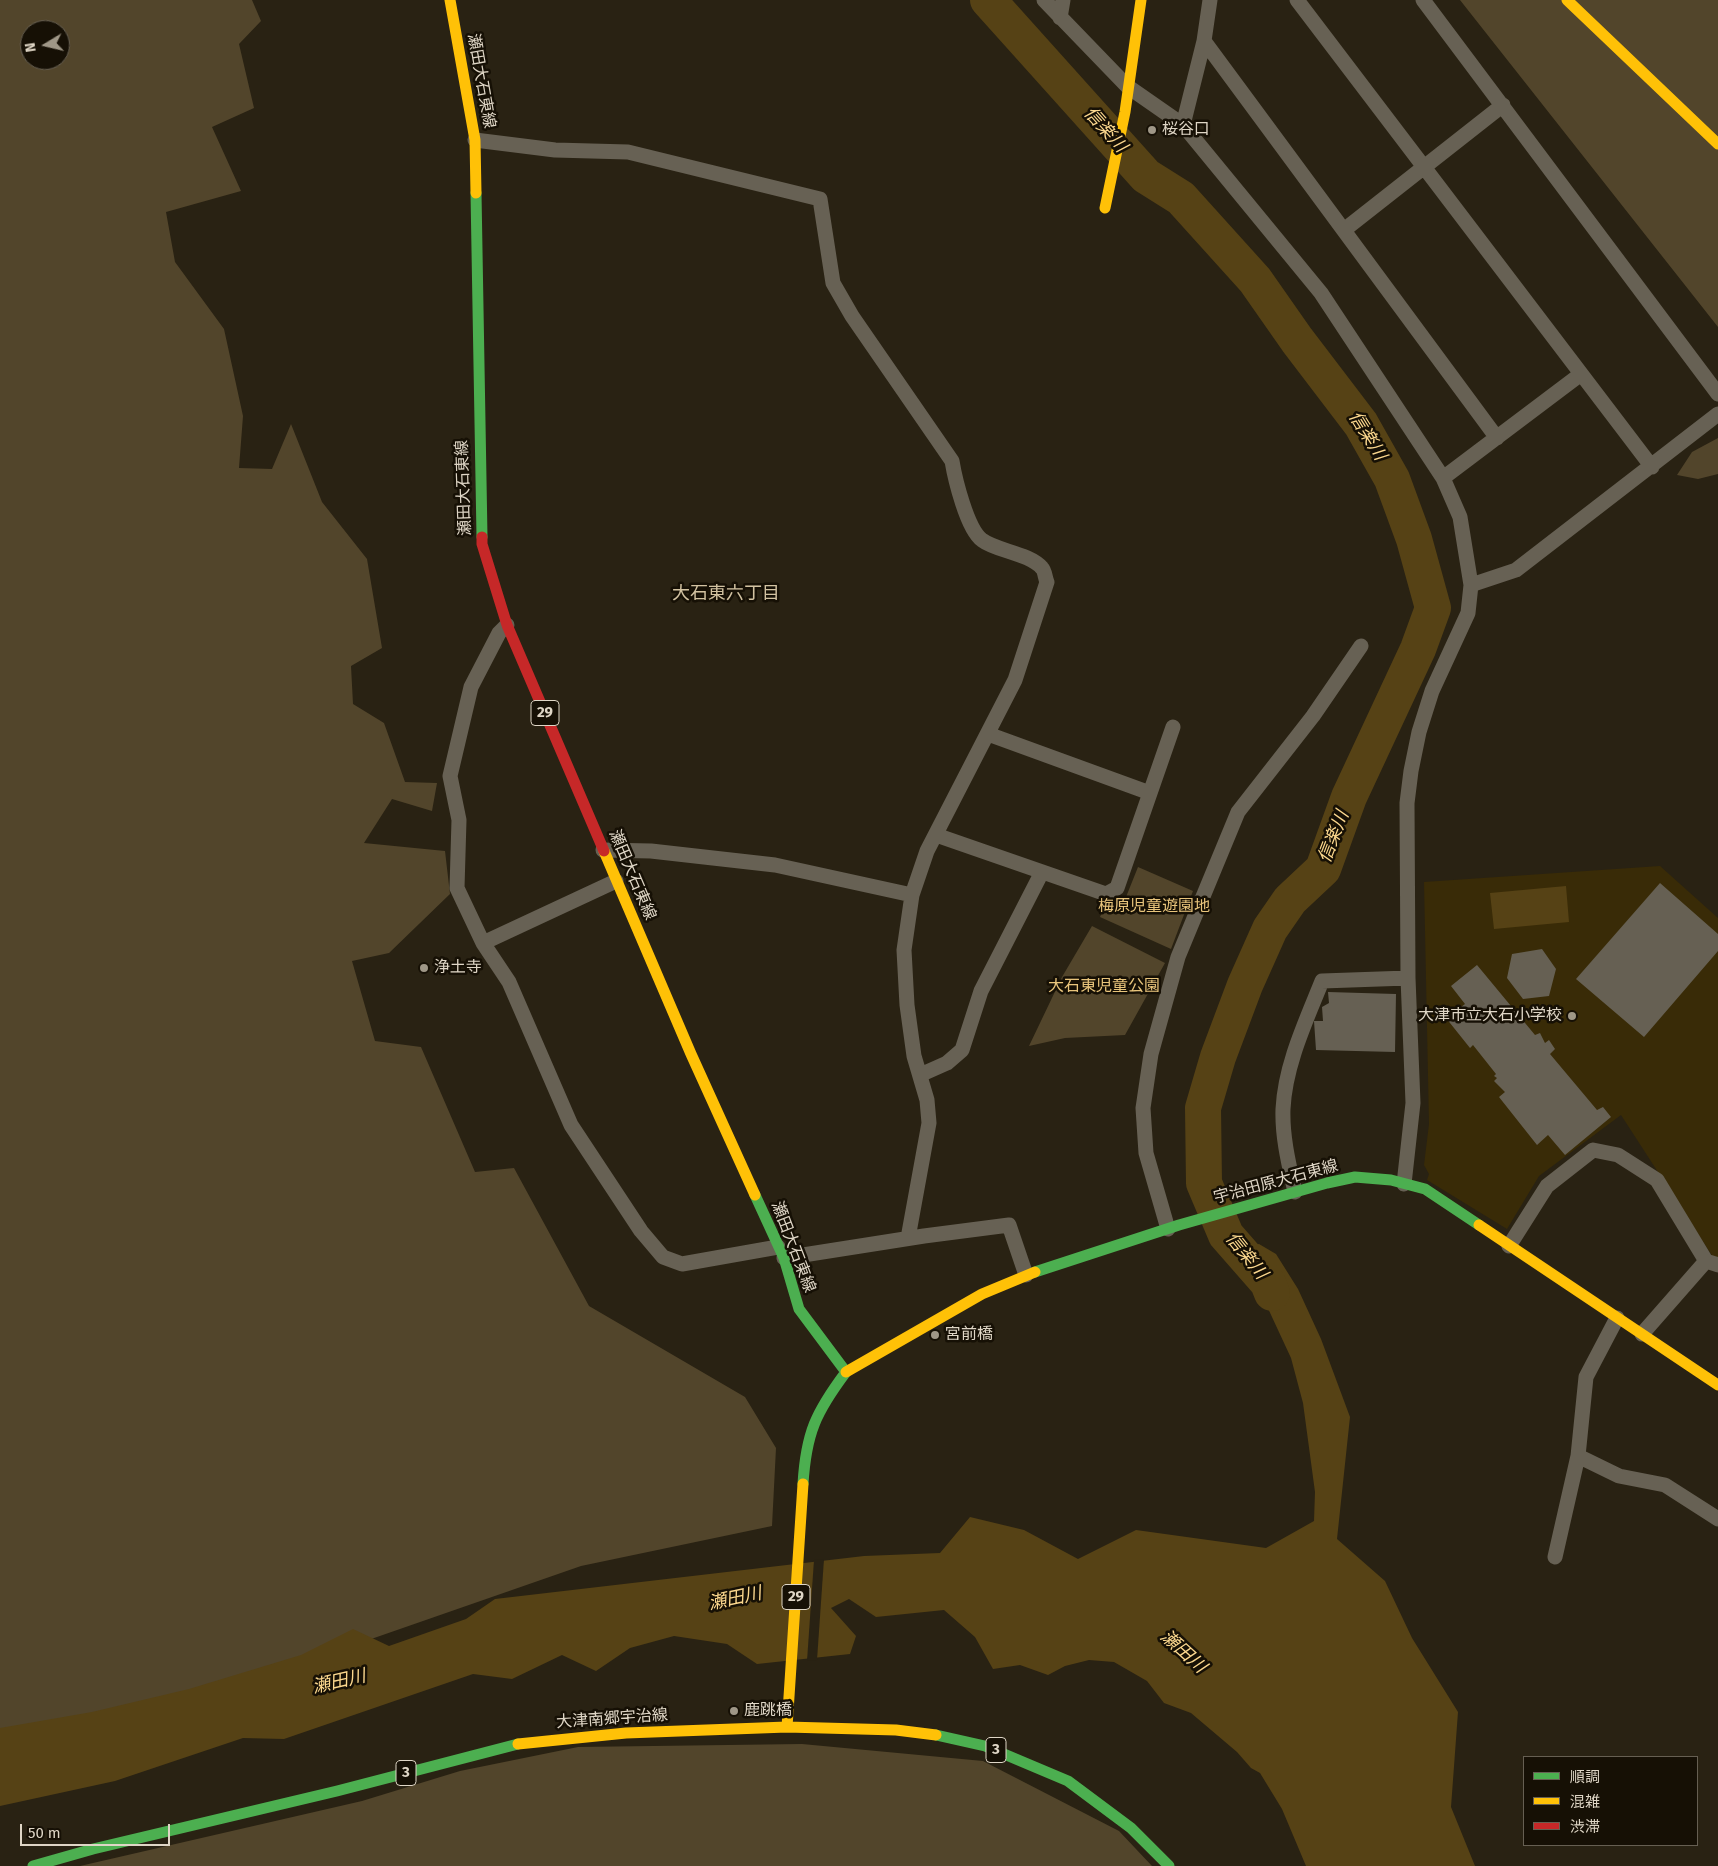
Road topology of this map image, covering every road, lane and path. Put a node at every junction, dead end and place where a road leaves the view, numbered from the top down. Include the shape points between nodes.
1 (450, 0) edge
2 (1044, 0) edge
3 (1063, 0) edge
4 (1141, 0) edge
5 (1210, 0) edge
6 (1297, 0) edge
7 (1423, 0) edge
8 (1567, 0) edge
9 (1060, 18) junction
10 (1204, 41) junction
11 (1127, 86) junction
12 (1503, 105) junction
13 (1183, 126) junction
14 (475, 140) junction
15 (1718, 144) edge
16 (1424, 167) junction
17 (1105, 208) dead end
18 (1344, 230) junction
19 (1581, 374) junction
20 (1718, 394) edge
21 (1718, 414) edge
22 (1497, 438) junction
23 (1652, 467) junction
24 (1443, 478) junction
25 (1471, 585) junction
26 (507, 624) junction
27 (1361, 646) dead end
28 (1173, 727) dead end
29 (988, 734) junction
30 (1150, 793) junction
31 (936, 835) junction
32 (603, 850) junction
33 (1042, 872) junction
34 (616, 881) junction
35 (912, 895) junction
36 (483, 943) junction
37 (1408, 978) junction
38 (920, 1075) junction
39 (1404, 1184) junction
40 (1295, 1192) junction
41 (1174, 1227) junction
42 (908, 1238) junction
43 (1509, 1246) junction
44 (781, 1252) junction
45 (1712, 1263) edge
46 (1026, 1276) junction
47 (1617, 1318) junction
48 (1642, 1334) junction
49 (846, 1372) junction
50 (1718, 1385) edge
51 (1578, 1456) junction
52 (1716, 1515) edge
53 (1555, 1557) dead end
54 (787, 1727) junction
55 (33, 1866) edge
56 (1169, 1866) edge

1 - 14 main road, 瀬田大石東線 / 29
2 - 9 street
3 - 9 street
4 - 11 main road
5 - 10 street
6 - 16 street
7 - 12 street
8 - 15 main road
9 - 11 street
10 - 13 street
10 - 18 street
11 - 13 street
11 - 17 main road via 1125,112
12 - 16 street
12 - 20 street
13 - 24 street via 1322,293
14 - 26 main road, 瀬田大石東線 / 29 via 482,544
14 - 29 street via 556,150 628,152 820,199 833,283 852,316 952,461 955,481 968,518 981,540 1043,568 1047,582 1026,648 1015,680
16 - 18 street
16 - 19 street
18 - 22 street
19 - 22 street
19 - 23 street
21 - 23 street
22 - 24 street
23 - 25 street via 1516,570
24 - 25 street via 1460,517
25 - 37 street via 1468,613 1432,691 1411,771 1407,803
26 - 32 main road, 瀬田大石東線 / 29
26 - 36 street via 470,688 450,776 459,820 457,888
27 - 41 street via 1313,716 1238,812 1178,957 1151,1054 1143,1108 1146,1153
28 - 30 street
29 - 30 street
29 - 31 street
30 - 33 street via 1117,888 1106,894
31 - 33 street
31 - 35 street
32 - 34 main road, 瀬田大石東線 / 29
32 - 35 street via 651,851 775,865
33 - 38 street via 982,991 962,1050 947,1063
34 - 36 street
34 - 44 main road, 瀬田大石東線 / 29
35 - 38 street via 904,950 907,1005
36 - 44 street via 509,982 571,1125 641,1231 663,1257 682,1264
37 - 39 street via 1412,1104
37 - 40 street via 1322,981 1300,1037 1287,1080 1283,1109 1287,1158
38 - 42 street via 930,1123
39 - 40 main road, 宇治田原大石東線 via 1355,1178
39 - 43 main road, 宇治田原大石東線 via 1426,1189
40 - 41 main road, 宇治田原大石東線
41 - 46 main road, 宇治田原大石東線
42 - 44 street
42 - 46 street via 1009,1225
43 - 45 street via 1547,1186 1593,1150 1618,1155 1657,1180
43 - 47 main road, 宇治田原大石東線
44 - 49 main road, 瀬田大石東線 / 29 via 799,1309
45 - 48 street
46 - 49 main road, 宇治田原大石東線 via 982,1294
47 - 48 main road, 宇治田原大石東線
47 - 51 street via 1586,1377
48 - 50 main road, 宇治田原大石東線
49 - 54 main road, 29 via 812,1427 805,1455
51 - 52 street via 1619,1476 1665,1485
51 - 53 street
54 - 55 main road, 大津南郷宇治線 / 3 via 626,1732 515,1744
54 - 56 main road, 大津南郷宇治線 / 3 via 896,1730 986,1746 1068,1781 1131,1828

